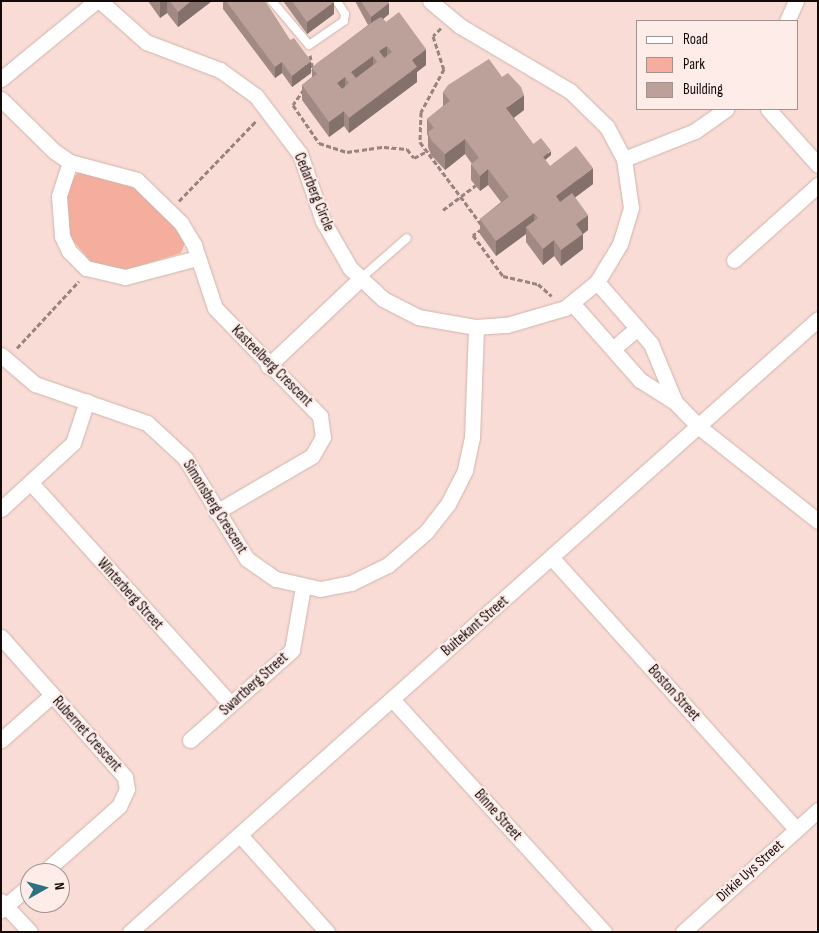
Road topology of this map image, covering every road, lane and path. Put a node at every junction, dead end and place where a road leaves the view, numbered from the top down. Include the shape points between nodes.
1 (96, 1) edge
2 (100, 1) edge
3 (272, 1) edge
4 (337, 1) edge
5 (430, 1) edge
6 (796, 1) edge
7 (450, 19) junction
8 (787, 20) edge
9 (309, 45) junction
10 (314, 76) edge
11 (1, 79) edge
12 (309, 82) edge
13 (1, 99) edge
14 (267, 110) junction
15 (725, 110) edge
16 (769, 110) edge
17 (427, 151) junction
18 (624, 159) junction
19 (70, 162) junction
20 (818, 165) edge
21 (476, 185) edge
22 (818, 185) edge
23 (460, 197) junction
24 (443, 210) dead end
25 (170, 211) junction
26 (407, 238) dead end
27 (197, 258) junction
28 (734, 260) dead end
29 (90, 270) junction
30 (360, 278) junction
31 (597, 282) junction
32 (567, 306) junction
33 (818, 319) edge
34 (476, 327) junction
35 (637, 328) junction
36 (612, 348) junction
37 (4, 357) edge
38 (268, 366) junction
39 (87, 401) junction
40 (675, 402) junction
41 (698, 426) junction
42 (31, 482) junction
43 (1, 509) edge
44 (216, 512) junction
45 (818, 521) edge
46 (552, 558) junction
47 (303, 587) junction
48 (1, 637) edge
49 (52, 695) junction
50 (392, 699) junction
51 (231, 704) junction
52 (1, 740) edge
53 (190, 740) dead end
54 (818, 810) edge
55 (796, 829) junction
56 (240, 835) junction
57 (54, 863) edge
58 (20, 893) edge
59 (3, 906) edge
60 (30, 932) edge
61 (130, 932) edge
62 (327, 932) edge
63 (604, 932) edge
64 (683, 932) edge

1 - 11 street
2 - 14 street, Cedarberg Circle via 146,42 220,70
3 - 9 lane
4 - 9 lane via 345,14 344,21
5 - 7 street, Cedarberg Circle
6 - 8 street
7 - 17 path via 433,36 444,69 419,119 420,142
7 - 18 street, Cedarberg Circle via 570,91 607,126
9 - 10 path
12 - 17 path via 293,105 319,142 347,152 384,147 407,149 414,158
13 - 19 street, Kasteelberg Crescent via 29,130
14 - 25 path
14 - 30 street, Cedarberg Circle via 301,156 323,221
15 - 18 street via 695,131
16 - 20 street
17 - 23 path
18 - 31 street, Cedarberg Circle via 630,184 629,218 620,244
19 - 25 street, Kasteelberg Crescent via 138,180
19 - 29 street via 59,196 62,236 69,251
21 - 23 path
22 - 28 street
23 - 24 path
23 - 32 path via 484,227 474,235 503,276 546,288
25 - 27 street, Kasteelberg Crescent via 189,234
26 - 30 lane
27 - 29 street via 125,277
27 - 38 street, Kasteelberg Crescent via 215,308
29 - 37 path
30 - 34 street, Cedarberg Circle via 407,313
30 - 38 street
31 - 32 street, Cedarberg Circle
31 - 35 street
32 - 34 street, Cedarberg Circle via 507,325
32 - 36 street
33 - 41 street, Buitekant Street
34 - 47 street, Simonsberg Crescent via 472,438 465,470 448,504 426,532 382,569 340,586
35 - 36 street
35 - 40 street via 664,367
36 - 40 street via 640,380
37 - 39 street, Simonsberg Crescent via 35,384
38 - 44 street, Kasteelberg Crescent via 316,411 323,429 320,444 307,460
39 - 42 street via 73,443
39 - 44 street, Simonsberg Crescent via 139,418 178,449
40 - 41 street
41 - 45 street
41 - 46 street, Buitekant Street
42 - 43 street
42 - 51 street, Winterberg Street
44 - 47 street, Simonsberg Crescent via 237,548 257,568
46 - 50 street, Buitekant Street
46 - 55 street, Boston Street
47 - 51 street, Swartberg Street via 292,650
48 - 49 street, Rubernet Crescent
49 - 52 street
49 - 57 street, Rubernet Crescent via 120,768 127,788 119,806
50 - 56 street, Buitekant Street
50 - 63 street, Binne Street
51 - 53 street, Swartberg Street
54 - 55 street, Dirkie Uys Street
55 - 64 street, Dirkie Uys Street
56 - 61 street, Buitekant Street
56 - 62 street
58 - 59 street
59 - 60 street

